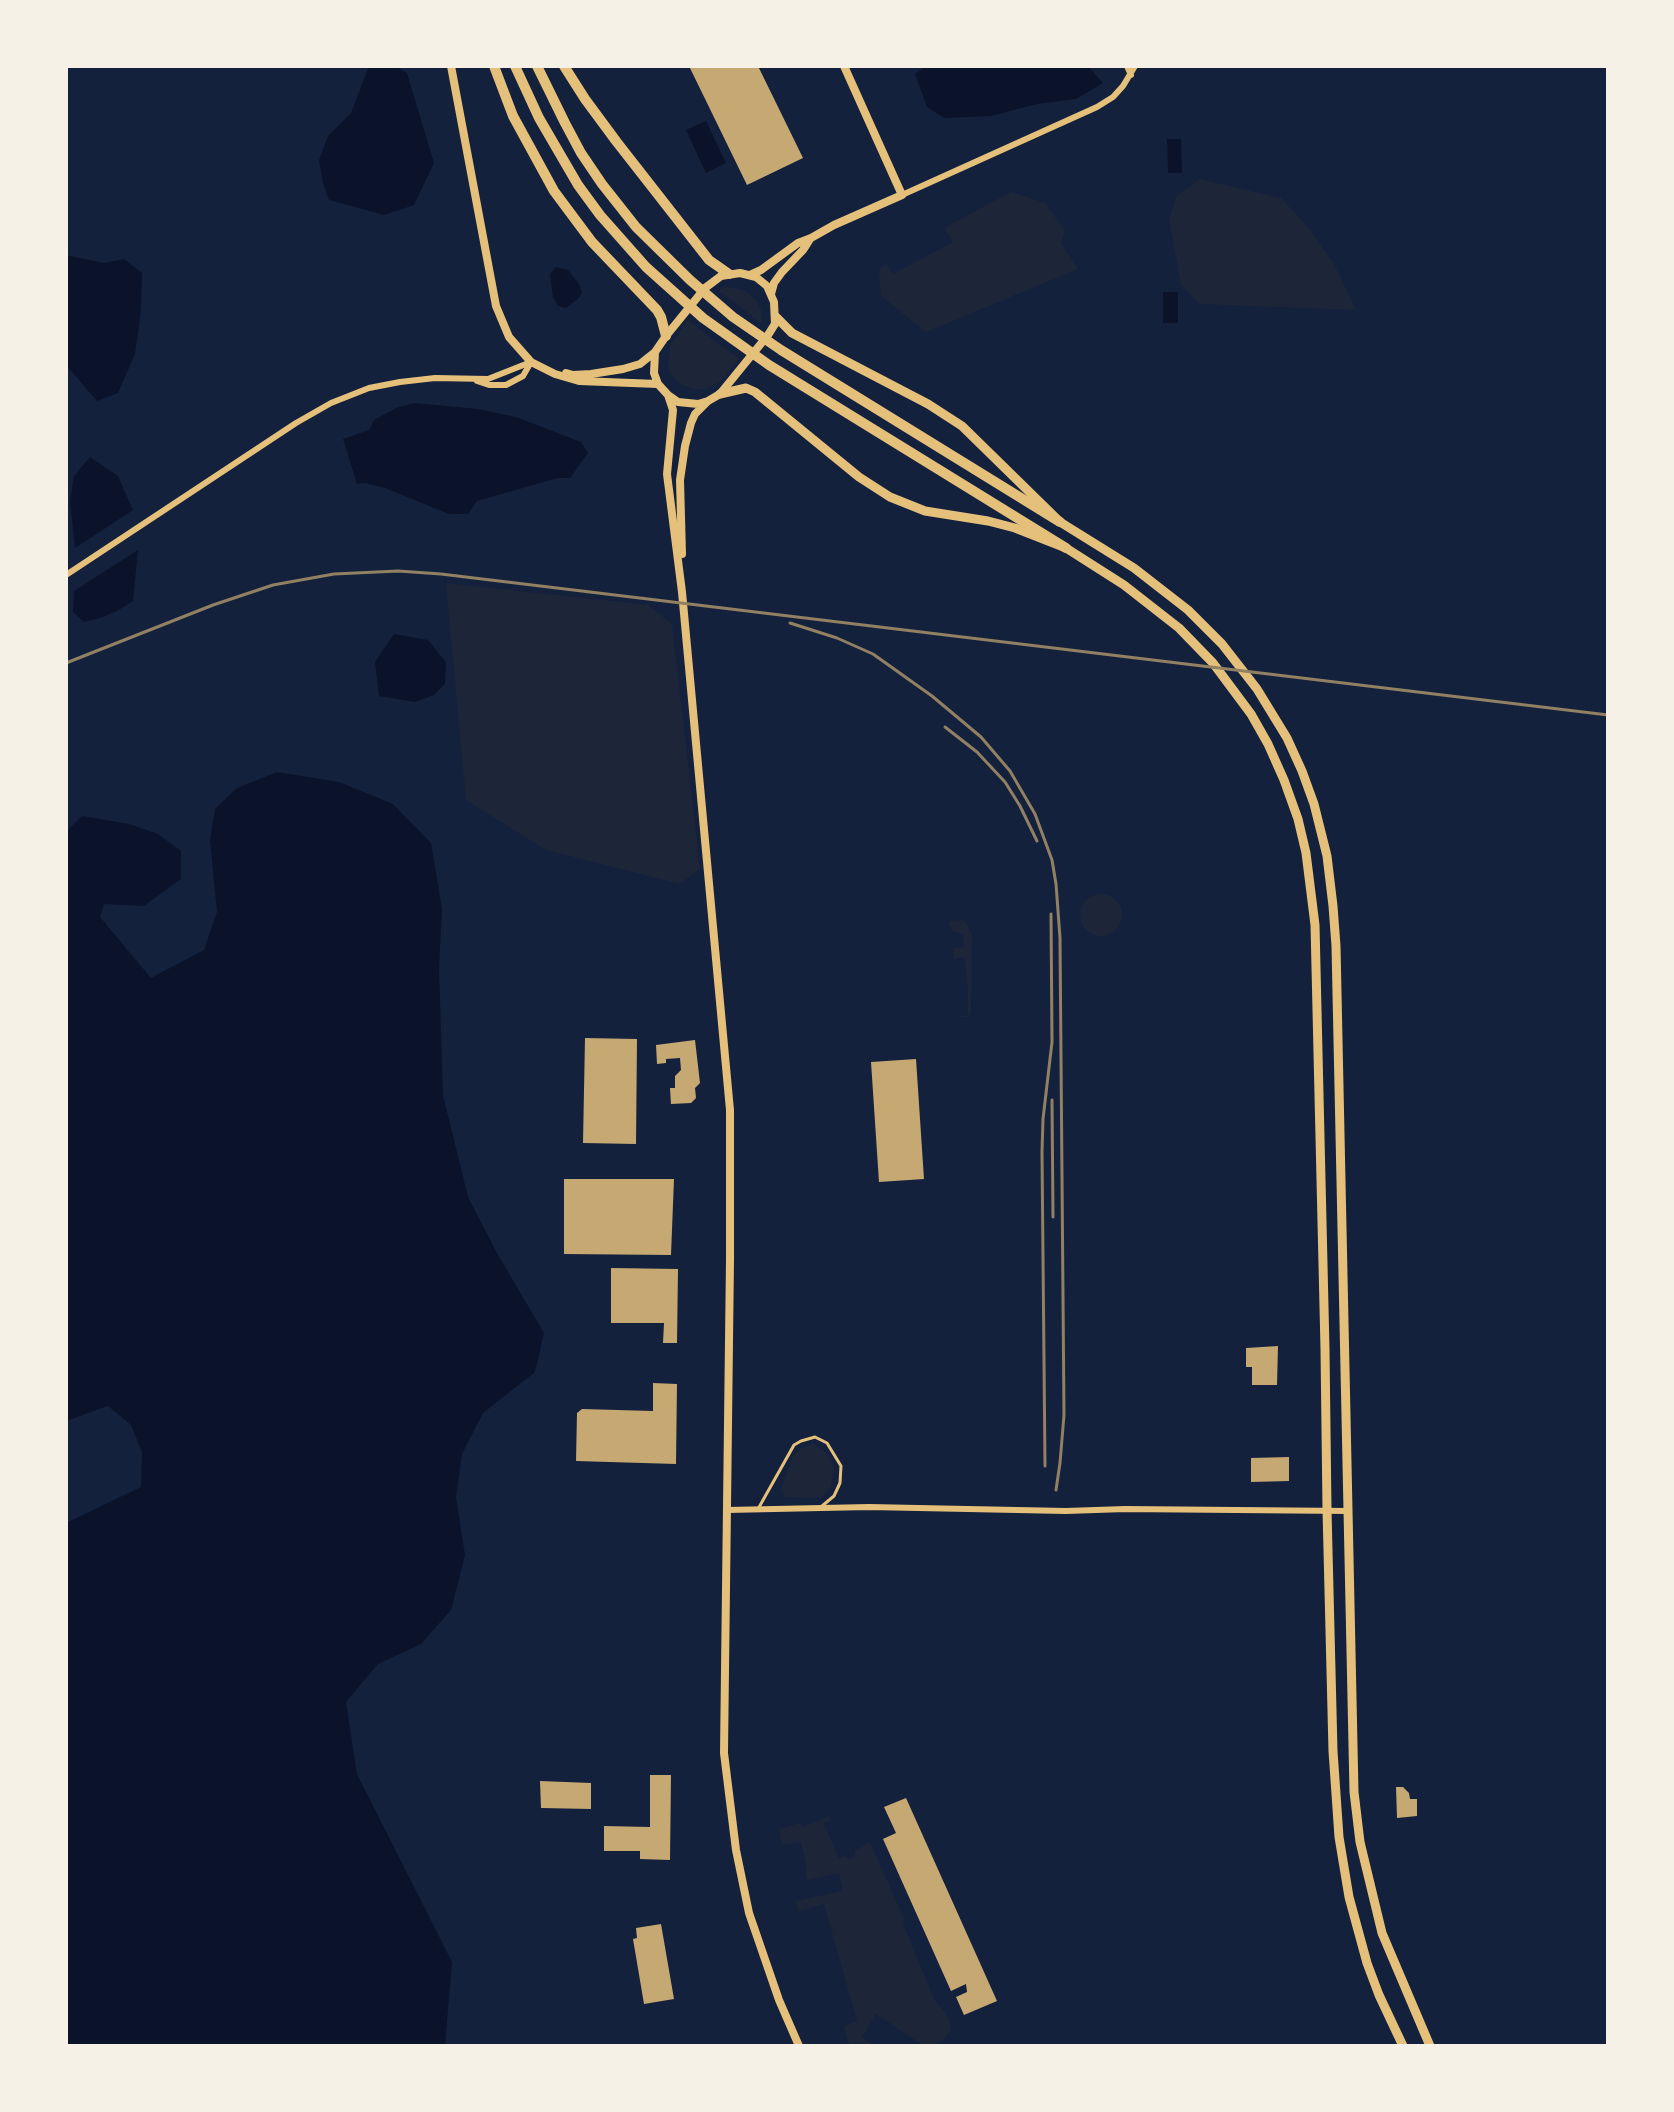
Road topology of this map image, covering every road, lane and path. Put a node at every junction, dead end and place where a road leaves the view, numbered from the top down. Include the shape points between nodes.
1 (451, 66) edge
2 (494, 66) edge
3 (515, 66) edge
4 (537, 66) edge
5 (564, 66) edge
6 (844, 66) edge
7 (1127, 66) edge
8 (1135, 66) edge
9 (1131, 75) junction
10 (902, 195) junction
11 (811, 238) junction
12 (729, 274) junction
13 (750, 275) junction
14 (771, 294) junction
15 (776, 317) junction
16 (666, 336) junction
17 (655, 352) junction
18 (531, 362) junction
19 (474, 380) junction
20 (658, 384) junction
21 (720, 394) junction
22 (668, 395) junction
23 (708, 401) junction
24 (1060, 522) junction
25 (1066, 548) junction
26 (66, 574) edge
27 (682, 592) junction
28 (758, 1509) junction
29 (819, 1509) junction
30 (727, 1510) junction
31 (1327, 1510) junction
32 (1348, 1511) junction
33 (799, 2046) edge
34 (1403, 2046) edge
35 (1430, 2046) edge

1 - 18 street via 496,306 509,337
2 - 16 highway via 513,116 554,191 592,242 657,310
3 - 25 highway via 539,118 578,184 624,244 678,296 769,365
4 - 24 highway via 581,153 602,184 636,227 690,280 781,350
5 - 12 highway via 709,260
6 - 10 street
7 - 9 street
8 - 9 street
9 - 10 street via 1113,97 1097,106
10 - 11 street
11 - 13 street
11 - 14 street via 778,277
12 - 13 street
12 - 16 street via 705,288
13 - 14 street via 761,280
14 - 15 street
15 - 21 street via 768,335
15 - 24 main road via 792,333 962,426
16 - 17 street
17 - 18 street via 640,364 591,374 573,375
17 - 20 street
18 - 19 street via 488,379
18 - 19 street via 523,376 507,385
18 - 20 street via 579,381
19 - 26 street via 435,378 400,382 369,388 331,403
20 - 22 street
21 - 23 street
21 - 25 main road via 746,388 755,392 859,477 898,501 1002,524
22 - 23 street via 687,404
22 - 27 street via 673,410 667,474
23 - 27 street via 691,423 680,480
24 - 32 main road via 1161,588 1200,621 1257,688 1287,738 1309,789 1332,888 1336,946
25 - 31 main road via 1140,596 1179,628 1231,685 1259,728 1284,780 1303,837 1312,890 1317,964
27 - 30 street via 730,1110
28 - 29 street
28 - 29 lane via 794,1445 815,1437 827,1443 841,1466 834,1496
28 - 30 street
29 - 31 street
30 - 33 street via 724,1753 731,1820 752,1922
31 - 32 street
31 - 34 main road via 1339,1838 1349,1897 1367,1963
32 - 35 main road via 1354,1792 1360,1842 1382,1933

